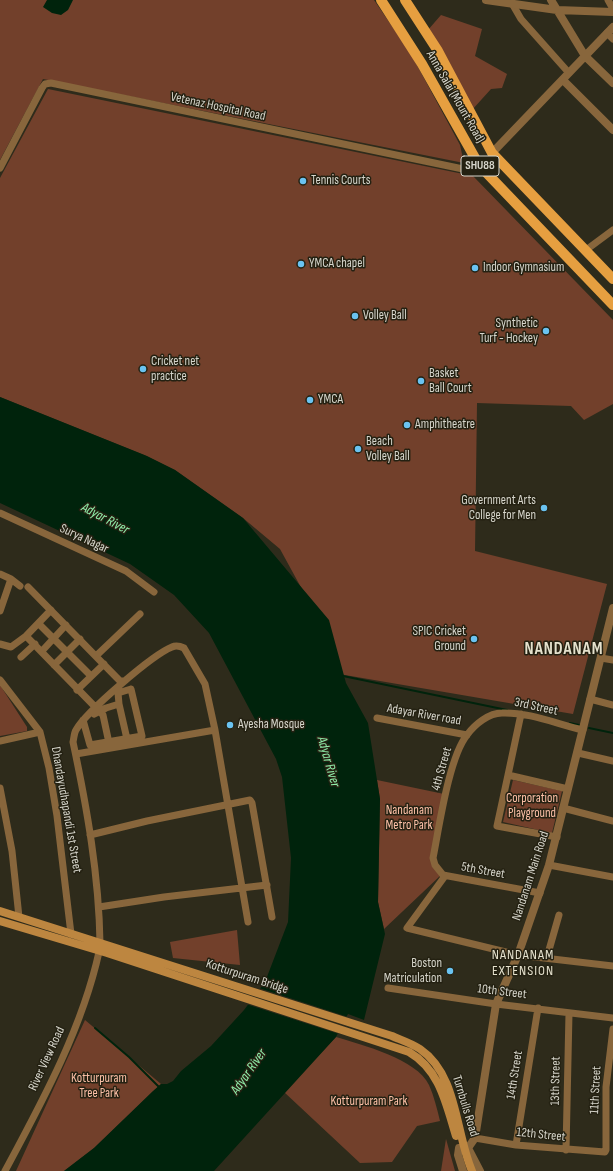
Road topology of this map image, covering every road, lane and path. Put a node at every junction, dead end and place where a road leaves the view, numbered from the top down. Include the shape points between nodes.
1 (381, 0) edge
2 (405, 0) edge
3 (486, 0) edge
4 (551, 0) edge
5 (608, 0) edge
6 (511, 2) edge
7 (557, 10) junction
8 (613, 11) edge
9 (611, 33) edge
10 (585, 56) junction
11 (569, 73) junction
12 (563, 80) junction
13 (613, 83) edge
14 (613, 130) edge
15 (492, 153) junction
16 (479, 166) junction
17 (0, 168) edge
18 (520, 182) junction
19 (507, 193) junction
20 (613, 230) edge
21 (586, 250) junction
22 (613, 279) edge
23 (613, 305) edge
24 (0, 513) edge
25 (0, 574) edge
26 (10, 579) junction
27 (154, 592) dead end
28 (613, 608) edge
29 (51, 610) junction
30 (0, 611) edge
31 (140, 614) dead end
32 (39, 624) junction
33 (66, 625) junction
34 (26, 636) junction
35 (54, 638) junction
36 (80, 639) junction
37 (0, 644) edge
38 (34, 644) junction
39 (42, 651) junction
40 (67, 652) junction
41 (96, 656) junction
42 (21, 658) dead end
43 (601, 658) junction
44 (613, 660) edge
45 (104, 664) junction
46 (54, 665) junction
47 (91, 676) junction
48 (0, 680) edge
49 (124, 681) junction
50 (78, 690) junction
51 (590, 699) junction
52 (119, 704) junction
53 (613, 705) edge
54 (97, 710) junction
55 (521, 714) junction
56 (377, 718) dead end
57 (84, 721) junction
58 (215, 730) junction
59 (583, 730) junction
60 (40, 732) junction
61 (467, 735) junction
62 (127, 739) junction
63 (0, 741) edge
64 (109, 742) junction
65 (578, 753) junction
66 (76, 754) junction
67 (613, 761) edge
68 (508, 775) junction
69 (0, 788) edge
70 (568, 789) junction
71 (227, 805) junction
72 (563, 808) junction
73 (613, 821) edge
74 (90, 835) junction
75 (557, 837) junction
76 (433, 858) joint
77 (549, 865) junction
78 (445, 876) junction
79 (613, 877) edge
80 (267, 885) junction
81 (241, 888) junction
82 (540, 893) junction
83 (99, 907) junction
84 (0, 911) edge
85 (559, 915) dead end
86 (19, 917) junction
87 (272, 917) dead end
88 (0, 921) edge
89 (248, 922) dead end
90 (71, 934) junction
91 (104, 948) junction
92 (518, 955) junction
93 (547, 957) junction
94 (613, 966) edge
95 (388, 988) dead end
96 (496, 1004) junction
97 (538, 1008) junction
98 (569, 1013) junction
99 (613, 1018) edge
100 (613, 1029) edge
101 (378, 1031) joint
102 (375, 1040) joint
103 (475, 1138) junction
104 (516, 1146) junction
105 (463, 1147) junction
106 (566, 1150) junction
107 (605, 1152) joint
108 (468, 1170) edge
109 (5, 1171) edge
110 (480, 1171) edge

1 - 16 main road, Anna Salai (Mount Road) / SHU88 via 422,64
2 - 15 main road, Anna Salai (Mount Road) / SHU88 via 438,51
3 - 6 street
4 - 7 street
5 - 8 street
6 - 7 street
6 - 11 street via 521,19
7 - 8 street
7 - 10 street
9 - 10 street
10 - 11 street
10 - 13 street
11 - 12 street
12 - 14 street
12 - 15 street
15 - 18 main road, Anna Salai (Mount Road) / SHU88
16 - 17 street, Vetenaz Hospital Road via 463,169 48,83 42,88
16 - 19 main road, Anna Salai (Mount Road) / SHU88
18 - 19 main road
18 - 21 main road, Anna Salai (Mount Road) / SHU88
19 - 23 main road, Anna Salai (Mount Road) / SHU88
20 - 21 street
21 - 22 main road, Anna Salai (Mount Road) / SHU88
24 - 27 street, Surya Nagar via 126,572
25 - 26 street
26 - 29 street via 24,587
26 - 30 street
28 - 43 street, Nandanam Main Road
29 - 32 street
29 - 33 street
31 - 41 street
32 - 34 street
32 - 35 street
33 - 35 street
33 - 36 street
34 - 37 street via 11,647
34 - 38 street
35 - 39 street
35 - 40 street
36 - 40 street
36 - 41 street
38 - 39 street
38 - 42 street
39 - 46 street
40 - 46 street
40 - 47 street
41 - 45 street
43 - 44 street
43 - 51 street, Nandanam Main Road
45 - 47 street
45 - 49 street via 120,681
46 - 50 street
47 - 50 street
48 - 60 street, Dhandayudhapandi 1st Street
49 - 54 street, River View Road
49 - 58 street, River View Road via 149,661 173,647 184,648 205,684
50 - 54 street
51 - 53 street
51 - 59 street, Nandanam Main Road
52 - 54 street
52 - 62 street
52 - 62 street via 118,693 131,689 142,734 140,737
54 - 57 street, River View Road
54 - 64 street via 103,715
55 - 59 street, 3rd Street
55 - 61 street, 3rd Street via 500,713 486,717
55 - 68 street
56 - 61 street, Adayar River road
57 - 64 street via 90,745
57 - 66 street, River View Road via 75,731 73,742
58 - 66 street
58 - 71 street
59 - 65 street, Nandanam Main Road
60 - 63 street
60 - 90 street, Dhandayudhapandi 1st Street via 58,823
61 - 76 street, 4th Street via 456,755
62 - 64 street
65 - 67 street
65 - 70 street, Nandanam Main Road
66 - 74 street, River View Road
68 - 70 street
68 - 75 street via 497,826
69 - 86 street via 12,851
70 - 72 street, Nandanam Main Road
71 - 74 street
71 - 80 street via 252,801
71 - 81 street
72 - 73 street
72 - 75 street, Nandanam Main Road
74 - 83 street, River View Road
75 - 77 street, Nandanam Main Road
76 - 78 street, 5th Street via 435,865
77 - 79 street
77 - 82 street, Nandanam Main Road
78 - 82 street, 5th Street
78 - 92 street via 407,928
80 - 81 street
80 - 87 street
81 - 83 street
81 - 89 street
82 - 92 street, Nandanam Main Road
83 - 91 street, River View Road
84 - 86 main road
85 - 93 street
86 - 90 main road
88 - 91 main road
90 - 91 main road
91 - 101 main road, Kotturpuram Bridge
91 - 102 main road, Kotturpuram Bridge
91 - 109 street, River View Road via 84,1008
92 - 93 street
92 - 96 street, Nandanam Main Road
93 - 94 street
95 - 96 street, 10th Street
96 - 97 street, 10th Street
96 - 103 street, Nandanam Main Road
97 - 98 street, 10th Street
97 - 104 street, 14th Street
98 - 99 street, 10th Street
98 - 106 street, 13th Street
100 - 107 street, 11th Street via 606,1087
101 - 105 main road, Turnbulls Road via 413,1045 436,1063 448,1089
102 - 105 main road, Turnbulls Road via 409,1052 430,1070 437,1080
103 - 104 street, 12th Street
103 - 105 street, Nandanam Main Road
104 - 106 street, 12th Street
105 - 108 main road
105 - 110 street, Turnbulls Road
106 - 107 street, 12th Street

